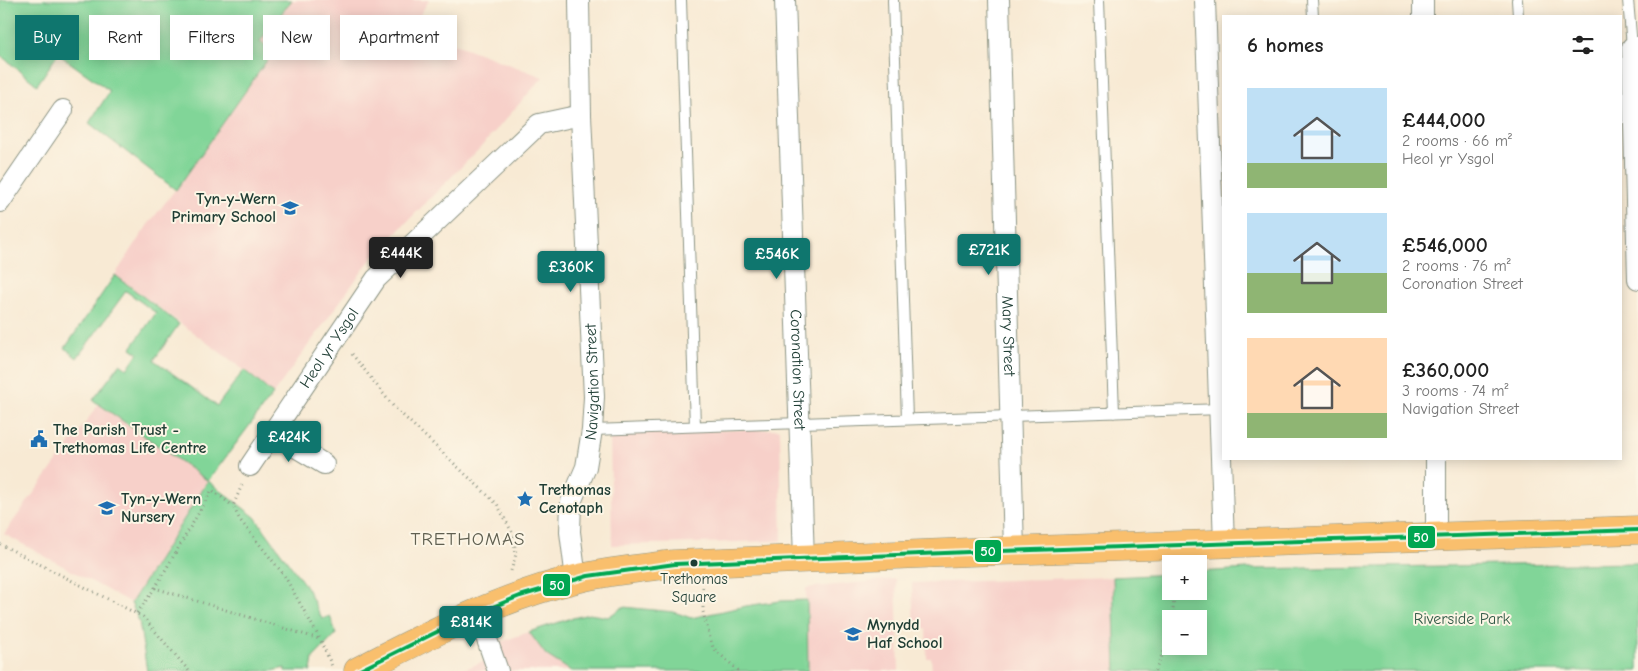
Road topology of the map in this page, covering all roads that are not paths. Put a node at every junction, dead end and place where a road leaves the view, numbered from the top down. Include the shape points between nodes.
1 (579, 0) edge
2 (681, 0) edge
3 (785, 0) edge
4 (893, 0) edge
5 (999, 0) edge
6 (1099, 0) edge
7 (1205, 0) edge
8 (1312, 0) edge
9 (1423, 0) edge
10 (1517, 0) edge
11 (1628, 0) edge
12 (1313, 15) edge
13 (1423, 15) edge
14 (1518, 15) edge
15 (1635, 47) edge
16 (63, 110) dead end
17 (581, 114) junction
18 (0, 202) edge
19 (1638, 279) edge
20 (1222, 409) edge
21 (1114, 412) junction
22 (1010, 416) junction
23 (907, 420) junction
24 (799, 423) junction
25 (695, 426) junction
26 (592, 430) junction
27 (272, 433) junction
28 (1223, 460) edge
29 (1436, 460) edge
30 (324, 464) dead end
31 (250, 466) road end
32 (1638, 530) edge
33 (1436, 537) junction
34 (1224, 544) junction
35 (1014, 551) junction
36 (804, 559) junction
37 (576, 579) junction
38 (478, 614) junction
39 (358, 671) edge
40 (498, 671) edge

1 - 17 street, Navigation Street
2 - 25 lane
3 - 24 street, Coronation Street
4 - 23 lane
5 - 22 street, Mary Street
6 - 21 lane
7 - 20 street
8 - 12 lane
9 - 13 street
10 - 14 lane
11 - 15 lane
15 - 19 street
16 - 18 street
17 - 26 street, Navigation Street via 594,397
17 - 27 street, Heol yr Ysgol via 539,124 376,279
20 - 21 lane
21 - 22 lane
22 - 23 lane
22 - 35 street, Mary Street
23 - 24 lane
24 - 25 lane
24 - 36 street, Coronation Street
25 - 26 lane
26 - 37 street, Navigation Street via 586,467 571,502 570,532
27 - 30 street
27 - 31 street, Heol yr Ysgol
28 - 34 street
29 - 33 street
32 - 33 main road
33 - 34 main road
34 - 35 main road
35 - 36 main road
36 - 37 main road via 702,562 631,569
37 - 38 main road
38 - 39 main road
38 - 40 street

